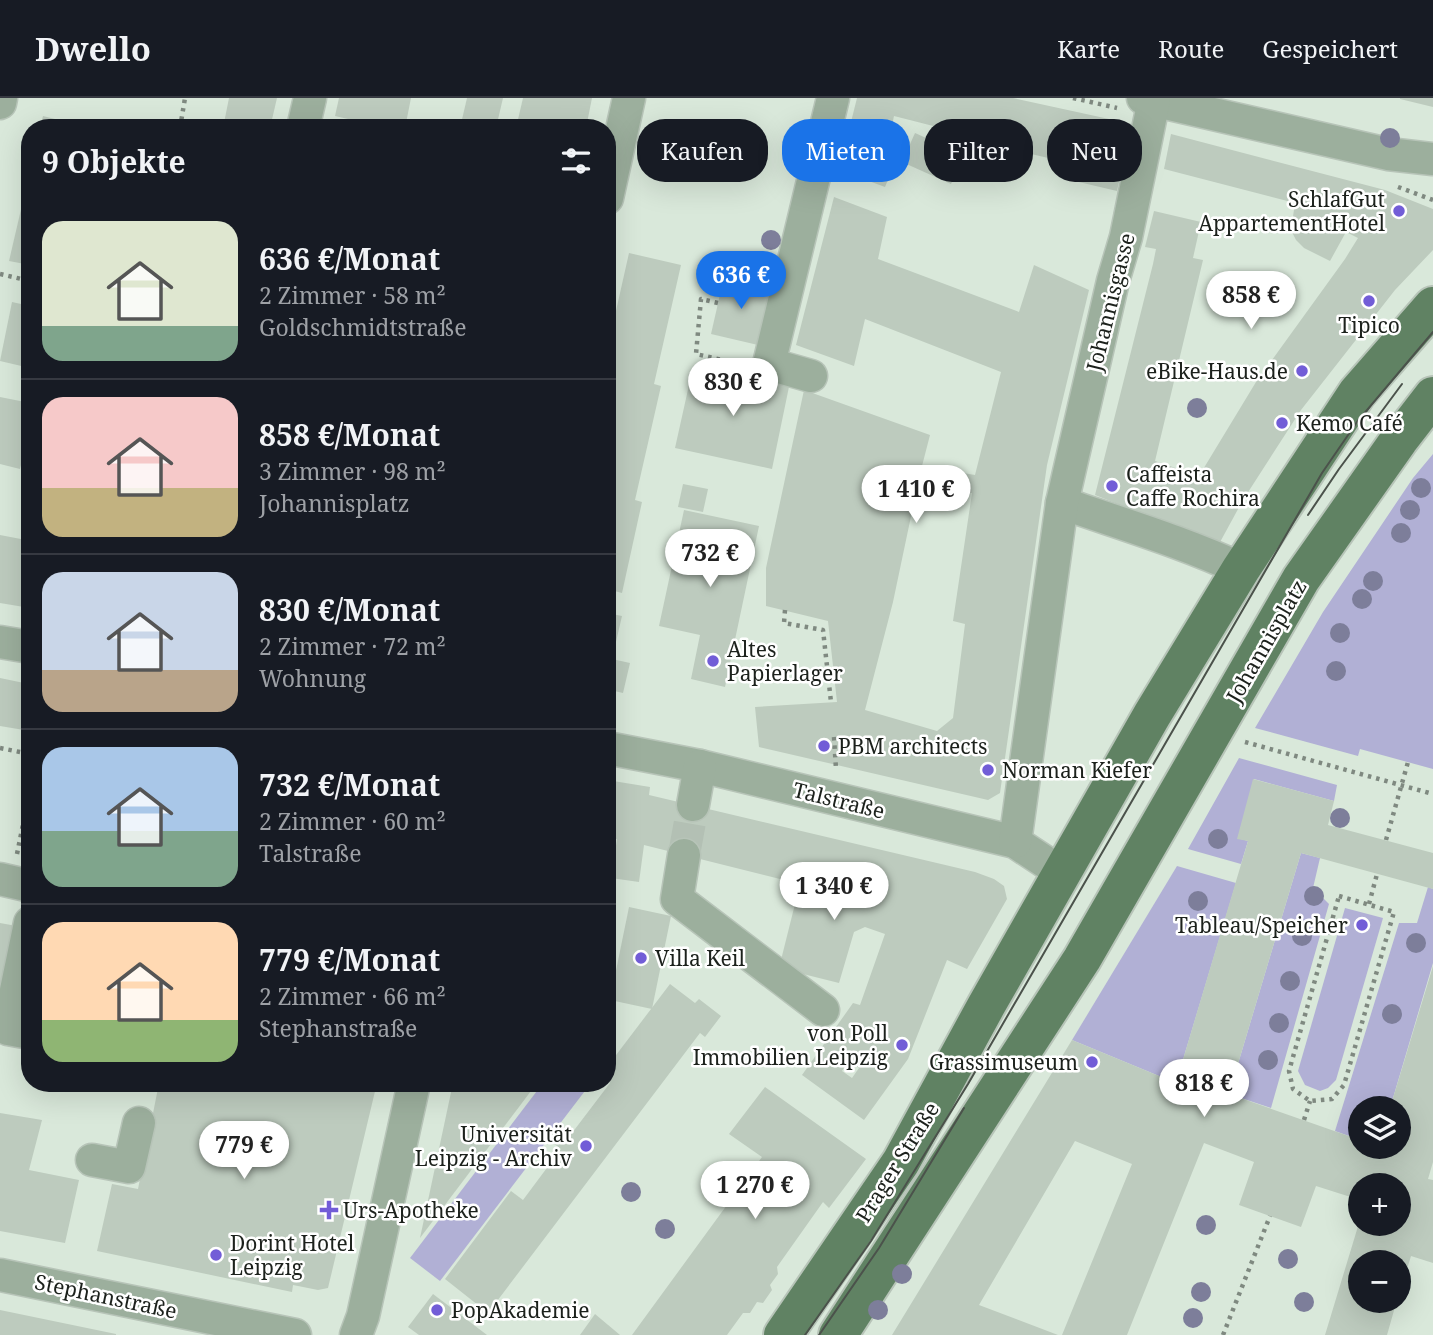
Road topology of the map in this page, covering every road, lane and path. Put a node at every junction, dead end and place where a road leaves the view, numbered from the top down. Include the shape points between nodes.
1 (185, 98) edge
2 (310, 98) edge
3 (629, 98) edge
4 (833, 98) edge
5 (1156, 99) edge
6 (182, 119) edge
7 (305, 119) edge
8 (616, 157) edge
9 (1433, 159) edge
10 (0, 274) edge
11 (21, 279) edge
12 (718, 303) dead end
13 (1433, 306) edge
14 (769, 364) junction
15 (811, 376) dead end
16 (1433, 396) edge
17 (1062, 503) junction
18 (1241, 569) junction
19 (785, 610) dead end
20 (0, 642) edge
21 (21, 646) edge
22 (831, 702) dead end
23 (834, 737) dead end
24 (1237, 740) dead end
25 (0, 748) edge
26 (616, 750) edge
27 (21, 752) edge
28 (1408, 762) dead end
29 (836, 765) dead end
30 (700, 766) junction
31 (1399, 786) junction
32 (1433, 793) edge
33 (693, 805) tunnel mouth
34 (1386, 840) dead end
35 (21, 842) edge
36 (1015, 842) junction
37 (684, 855) tunnel mouth
38 (1062, 873) junction
39 (1377, 874) dead end
40 (14, 882) edge
41 (1117, 898) joint
42 (1369, 904) junction
43 (21, 966) edge
44 (824, 1010) dead end
45 (21, 1031) edge
46 (412, 1092) edge
47 (1310, 1101) junction
48 (1304, 1120) dead end
49 (139, 1123) dead end
50 (92, 1160) dead end
51 (1270, 1216) dead end
52 (0, 1275) edge
53 (295, 1335) edge
54 (356, 1335) edge
55 (783, 1335) edge
56 (838, 1335) edge
57 (1223, 1335) edge

1 - 6 path
2 - 7 street
3 - 8 street
4 - 14 street
5 - 9 street via 1362,149
5 - 17 street, Johannisgasse
10 - 11 path
12 - 14 path via 701,299 696,354 746,365 755,361
13 - 18 main road via 1343,412
14 - 15 street
16 - 41 main road, Johannisplatz via 1301,579
17 - 18 street
17 - 36 street
18 - 38 main road
19 - 22 path via 784,623 826,631
20 - 21 street
23 - 29 path
24 - 31 path
25 - 27 path
26 - 30 street, Talstraße
28 - 31 path
30 - 33 street
30 - 36 street, Talstraße
31 - 32 path
31 - 34 path
35 - 40 path
36 - 38 street, Talstraße
37 - 44 street via 677,899
38 - 55 main road, Prager Straße via 901,1162
39 - 42 path
41 - 56 main road, Prager Straße
42 - 47 path via 1394,912 1344,1085 1332,1099
42 - 47 path via 1339,896 1289,1071 1293,1089
43 - 45 street via 8,1029
46 - 54 street
47 - 48 path
49 - 50 street via 130,1167
51 - 57 path
52 - 53 street, Stephanstraße

